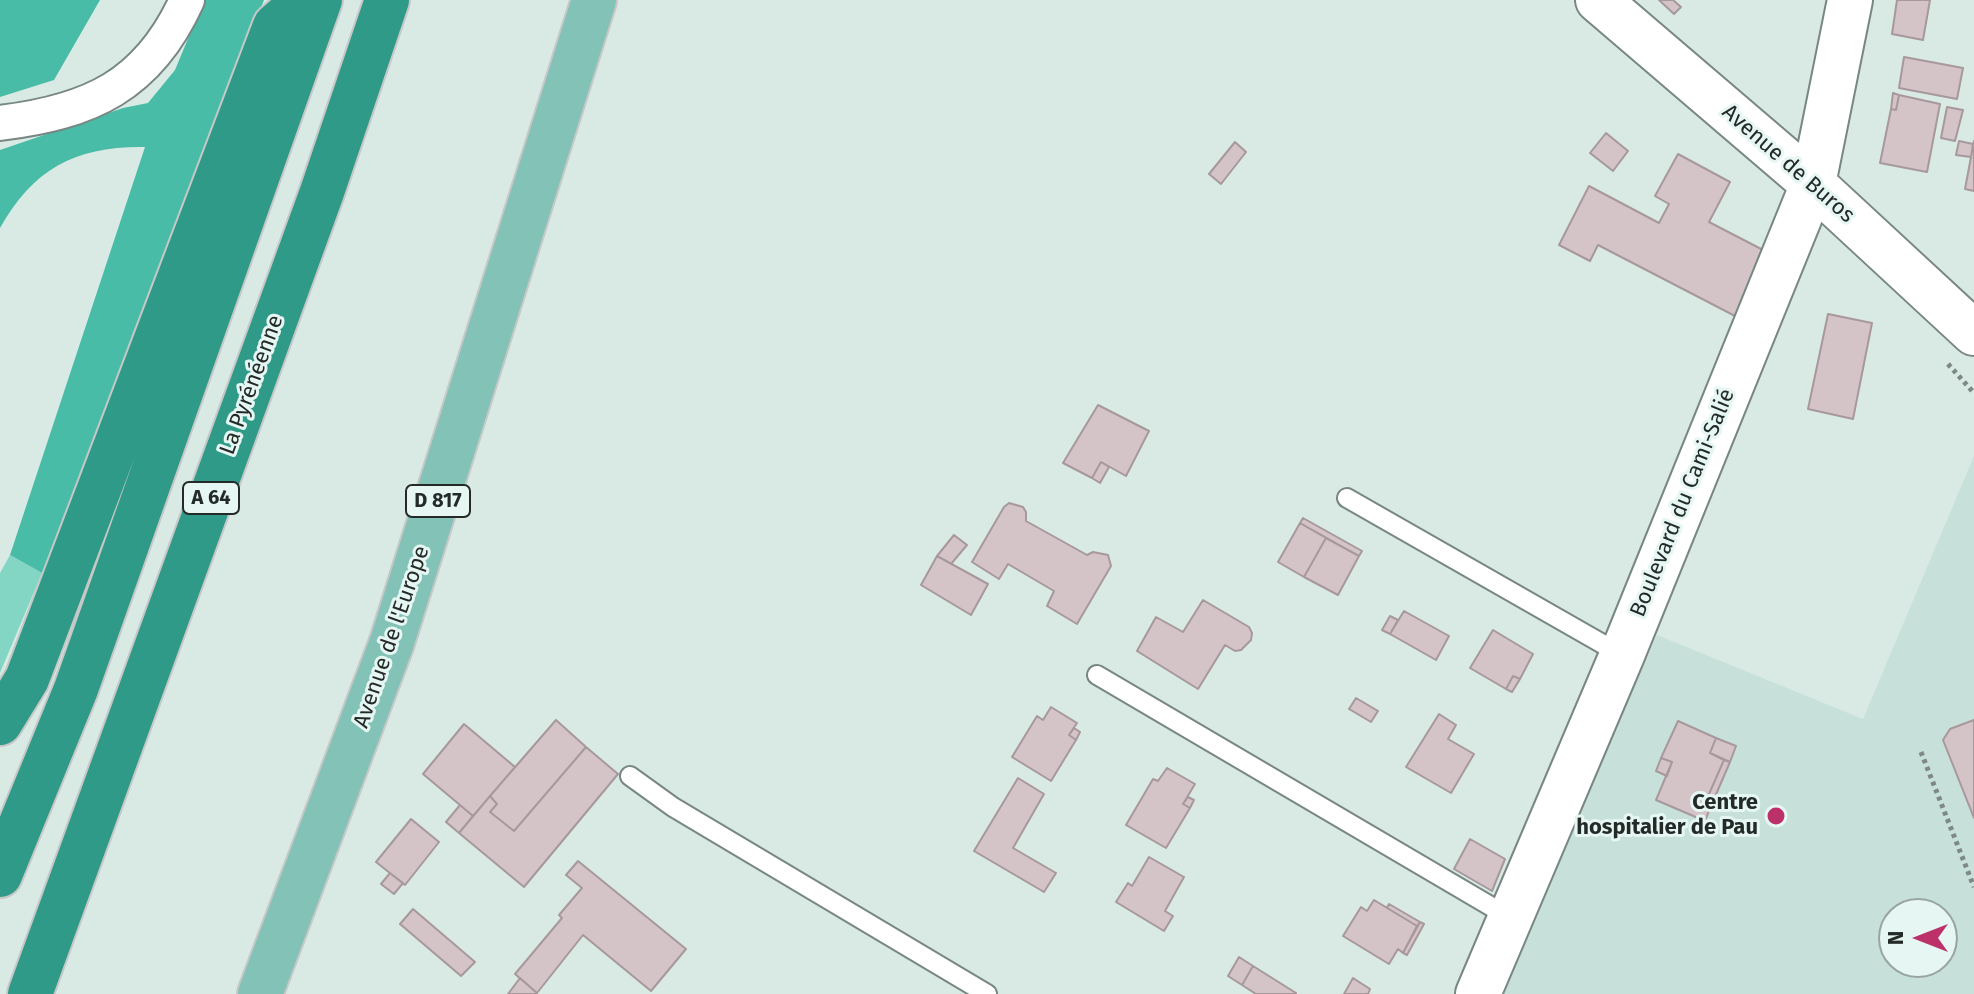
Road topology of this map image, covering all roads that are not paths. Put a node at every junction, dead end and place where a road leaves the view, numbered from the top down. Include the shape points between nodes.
1 (187, 0) edge
2 (305, 0) edge
3 (320, 0) edge
4 (387, 0) edge
5 (594, 0) edge
6 (1598, 0) edge
7 (1850, 0) edge
8 (0, 123) edge
9 (1813, 184) junction
10 (1974, 333) edge
11 (1347, 498) dead end
12 (1622, 655) junction
13 (1097, 675) dead end
14 (0, 723) edge
15 (630, 776) dead end
16 (0, 875) edge
17 (1509, 917) junction
18 (30, 994) edge
19 (260, 994) edge
20 (987, 994) edge
21 (1478, 994) edge

1 - 8 street via 141,71 100,99 47,117
2 - 14 highway via 275,26 27,679
3 - 16 highway, A 64 via 76,689
4 - 18 highway, La Pyrénéenne / A 64
5 - 19 main road, Avenue de l'Europe / D 817 via 397,629
6 - 9 street, Avenue de Buros
7 - 9 street, Boulevard du Cami-Salié
9 - 10 street, Avenue de Buros
9 - 12 street, Boulevard du Cami-Salié
11 - 12 lane
12 - 17 street, Boulevard du Cami-Salié
13 - 17 lane
15 - 20 lane via 673,807
17 - 21 street, Boulevard du Cami-Salié

